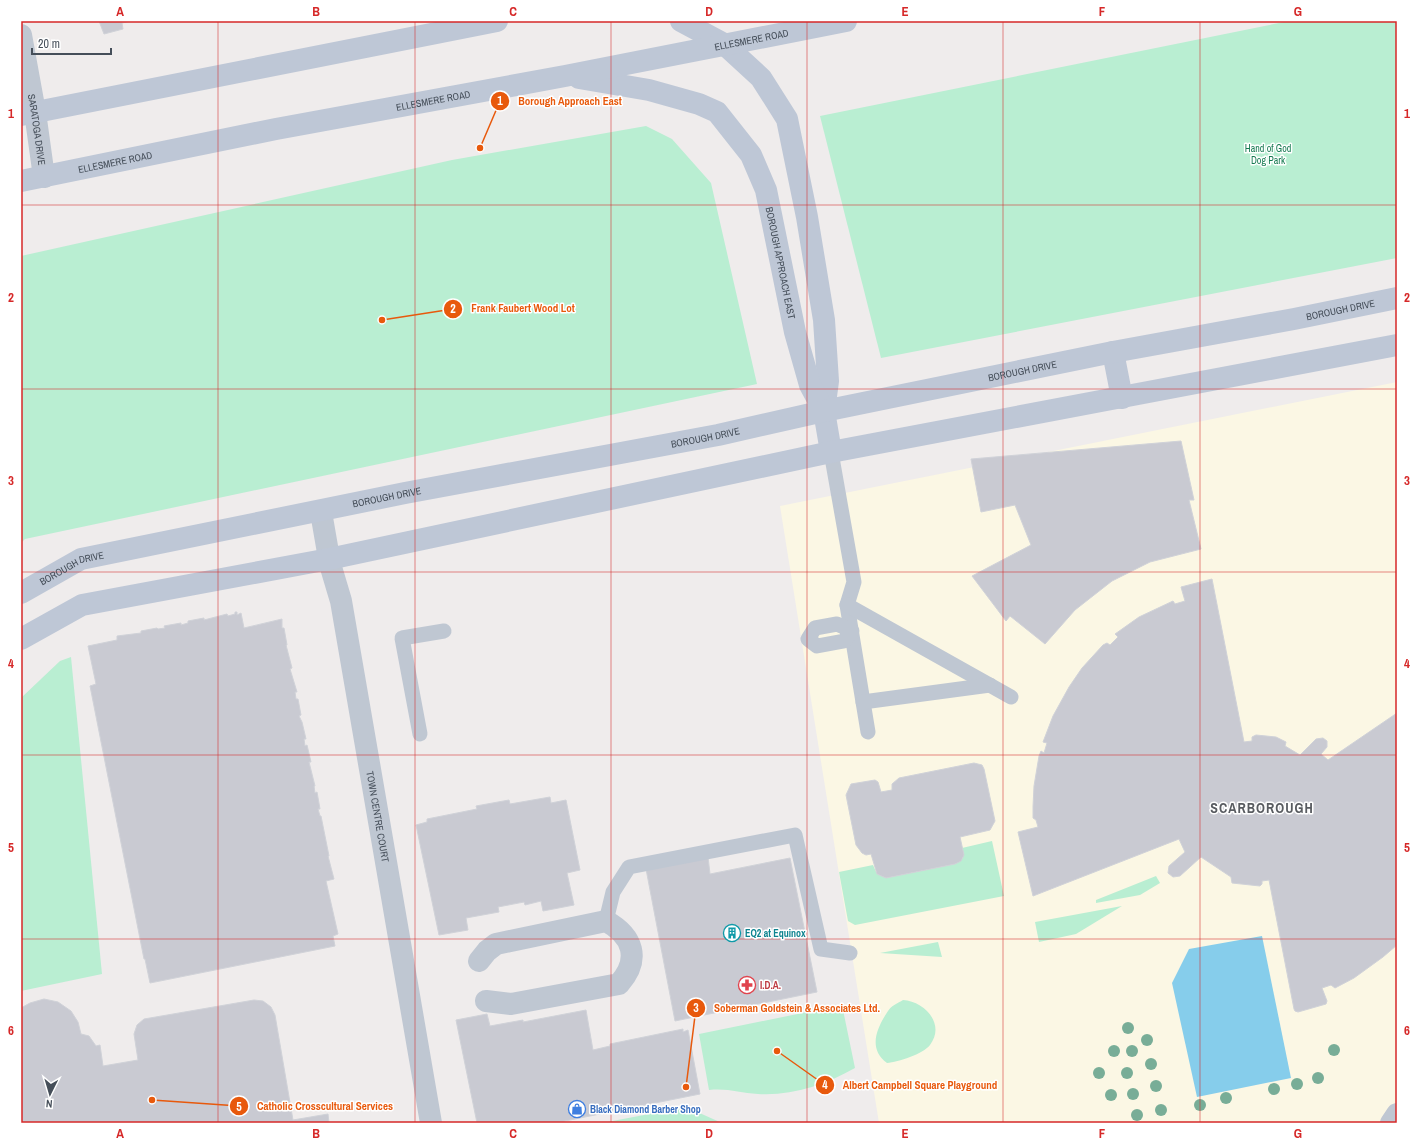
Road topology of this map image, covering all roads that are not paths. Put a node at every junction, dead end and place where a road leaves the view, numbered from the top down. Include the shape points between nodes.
1 (497, 21) edge
2 (681, 21) edge
3 (846, 21) edge
4 (21, 35) edge
5 (724, 44) junction
6 (565, 76) junction
7 (28, 113) edge
8 (44, 177) junction
9 (21, 181) edge
10 (1397, 298) edge
11 (1397, 345) edge
12 (1113, 352) junction
13 (1122, 398) junction
14 (824, 411) junction
15 (831, 452) junction
16 (321, 512) junction
17 (329, 559) junction
18 (21, 593) edge
19 (848, 605) junction
20 (444, 631) dead end
21 (21, 639) edge
22 (990, 686) junction
23 (1011, 697) dead end
24 (863, 702) junction
25 (868, 732) dead end
26 (420, 734) dead end
27 (606, 921) junction
28 (850, 953) dead end
29 (479, 961) dead end
30 (486, 1001) dead end
31 (1397, 1114) edge
32 (431, 1123) edge
33 (1392, 1123) edge

1 - 7 street
2 - 5 street, BOROUGH APPROACH EAST
3 - 5 street, ELLESMERE ROAD
4 - 7 street, SARATOGA DRIVE
5 - 6 street, ELLESMERE ROAD
5 - 14 street, BOROUGH APPROACH EAST via 761,78 787,119 824,320 828,382
6 - 8 street, ELLESMERE ROAD via 276,129
6 - 14 street, BOROUGH APPROACH EAST via 649,90 699,104 717,112 751,155 766,190 797,340 810,385
7 - 8 street, SARATOGA DRIVE
8 - 9 street, ELLESMERE ROAD
10 - 12 street, BOROUGH DRIVE
11 - 13 street
12 - 13 street
12 - 14 street, BOROUGH DRIVE
13 - 15 street
14 - 15 street, BOROUGH APPROACH EAST
14 - 16 street, BOROUGH DRIVE via 718,435 405,493
15 - 17 street
15 - 19 lane via 854,582
16 - 17 street, TOWN CENTRE COURT
16 - 18 street, BOROUGH DRIVE via 82,559
17 - 21 street via 82,605
17 - 32 street, TOWN CENTRE COURT via 341,601
19 - 22 lane
19 - 24 lane
20 - 26 lane via 402,638
22 - 23 lane
22 - 24 lane
24 - 25 lane
27 - 28 lane via 613,892 629,867 795,835 821,949
27 - 29 street via 496,944
27 - 30 street via 622,932 632,950 630,969 619,984 511,1004
31 - 33 street

